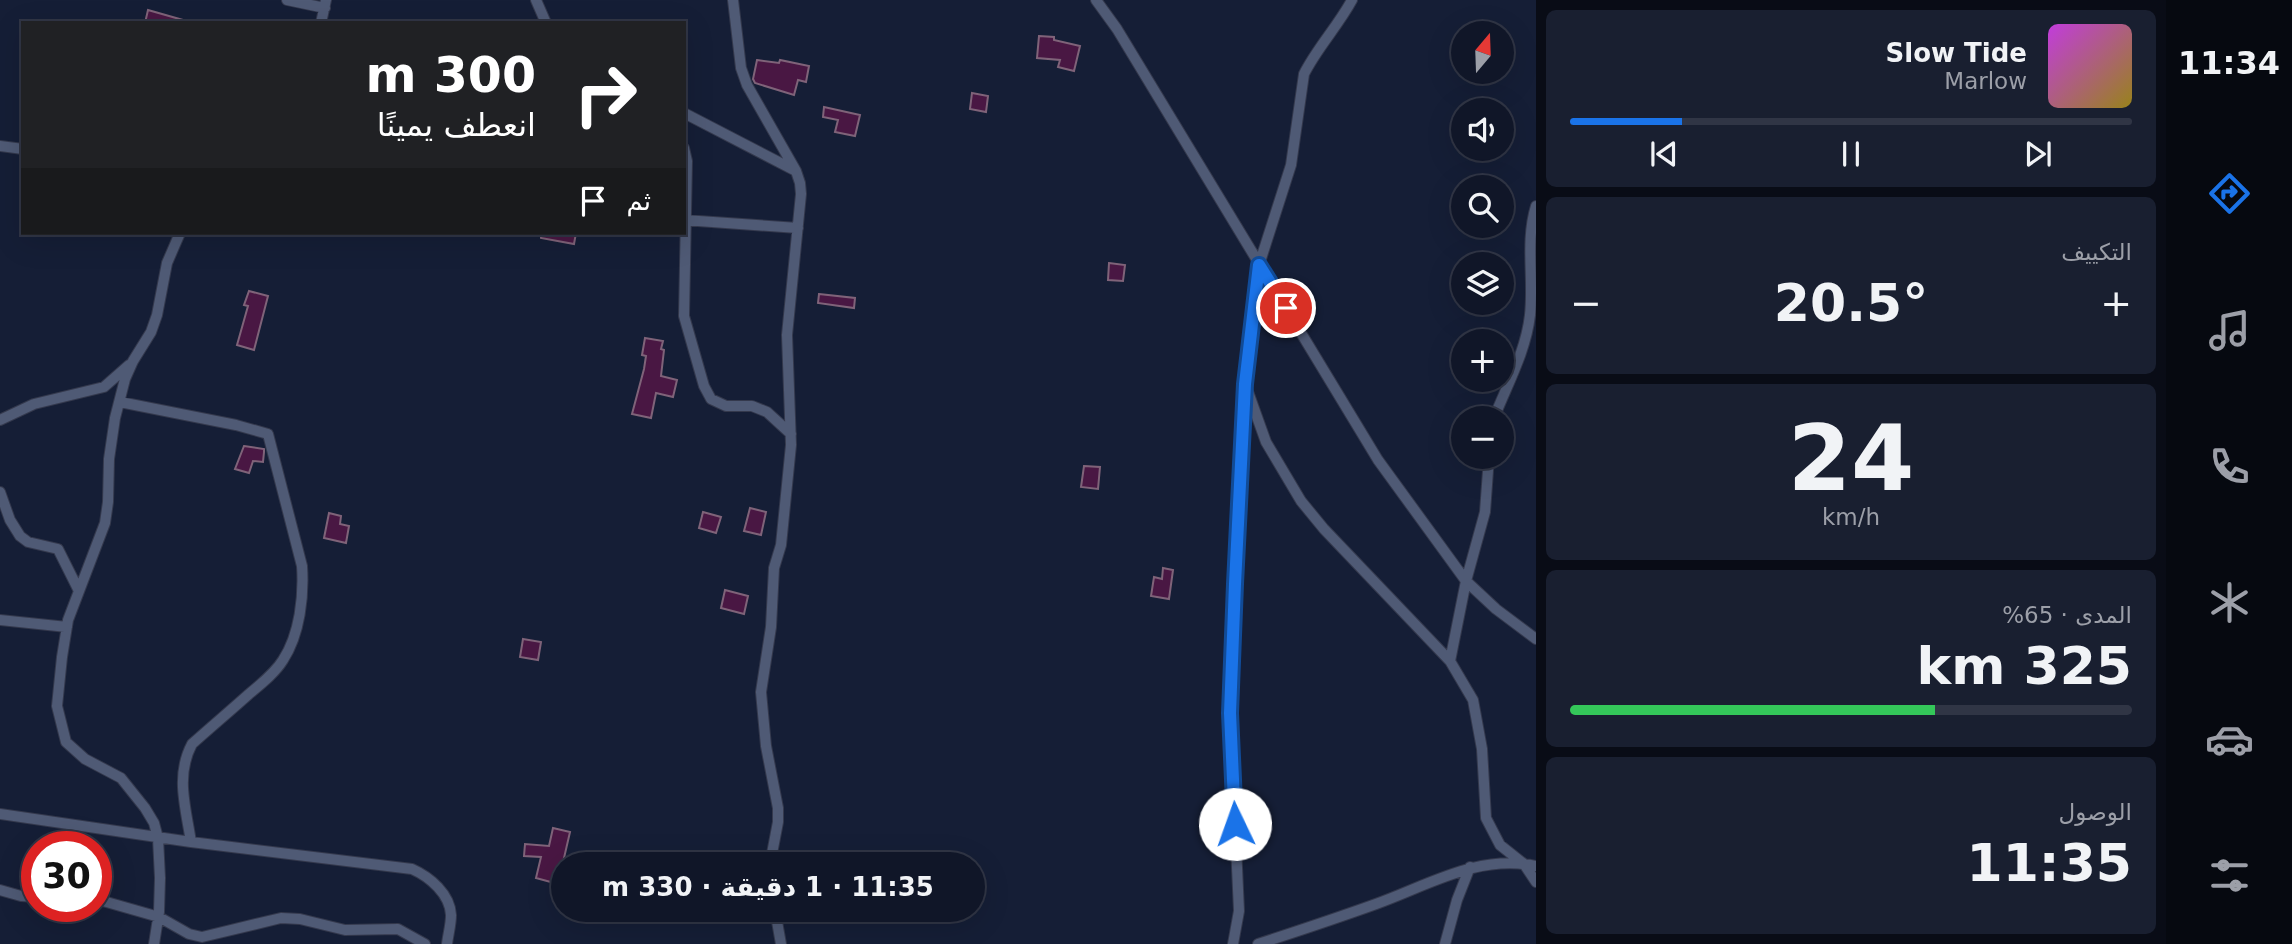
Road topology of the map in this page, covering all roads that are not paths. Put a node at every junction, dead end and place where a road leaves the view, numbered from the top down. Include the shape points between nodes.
1 (287, 0) edge
2 (536, 0) edge
3 (733, 0) edge
4 (1097, 0) edge
5 (1352, 0) edge
6 (326, 4) edge
7 (322, 21) edge
8 (545, 21) edge
9 (686, 114) edge
10 (0, 146) edge
11 (21, 149) edge
12 (686, 157) edge
13 (796, 171) junction
14 (1536, 206) edge
15 (686, 220) edge
16 (798, 228) junction
17 (179, 235) edge
18 (686, 235) edge
19 (1259, 265) junction
20 (134, 361) junction
21 (1245, 384) junction
22 (120, 402) junction
23 (1499, 406) edge
24 (0, 420) edge
25 (791, 435) junction
26 (1488, 469) edge
27 (0, 492) edge
28 (1466, 580) junction
29 (78, 589) junction
30 (0, 620) edge
31 (67, 627) junction
32 (1536, 639) edge
33 (1450, 661) junction
34 (0, 814) edge
35 (158, 838) junction
36 (191, 842) junction
37 (772, 852) edge
38 (1530, 865) edge
39 (1470, 867) junction
40 (1536, 882) edge
41 (0, 890) edge
42 (21, 896) edge
43 (112, 904) edge
44 (159, 917) junction
45 (777, 922) edge
46 (154, 944) edge
47 (425, 944) edge
48 (447, 944) edge
49 (782, 944) edge
50 (1233, 944) edge
51 (1258, 944) edge
52 (1445, 944) edge

1 - 6 street
2 - 8 street
3 - 13 street via 747,85
4 - 19 street
5 - 19 street via 1304,74 1291,165
6 - 7 street
9 - 13 street
10 - 11 street
12 - 15 street
13 - 16 street via 801,194
14 - 23 street via 1530,229 1527,331
15 - 16 street
16 - 25 street via 788,335
17 - 20 street via 167,263 151,332
18 - 25 street via 684,316 704,386 711,399 726,406 751,406 767,412
19 - 21 street
19 - 28 street via 1378,460
20 - 22 street
20 - 24 street via 104,387 34,404
21 - 33 street via 1266,442 1301,501
21 - 50 street via 1230,713 1239,911
22 - 29 street via 109,459 105,523
22 - 36 street via 268,434 303,566 299,617 282,662 192,744 185,757 181,773
25 - 37 street via 761,692 778,808
26 - 28 street via 1485,512
27 - 29 street via 16,531 28,542 58,549
28 - 32 street
28 - 33 street
29 - 31 street
30 - 31 street
31 - 35 street via 57,706 66,742 85,759 121,778 145,808
33 - 38 street via 1473,700 1482,749 1486,818 1500,845
34 - 35 street
35 - 36 street
35 - 44 street
36 - 48 street via 412,869 425,875 447,900 451,915
38 - 39 street
38 - 40 street
39 - 51 street
39 - 52 street
41 - 42 street
43 - 44 street
44 - 46 street
44 - 47 street via 202,937 281,918 345,930 398,929
45 - 49 street

